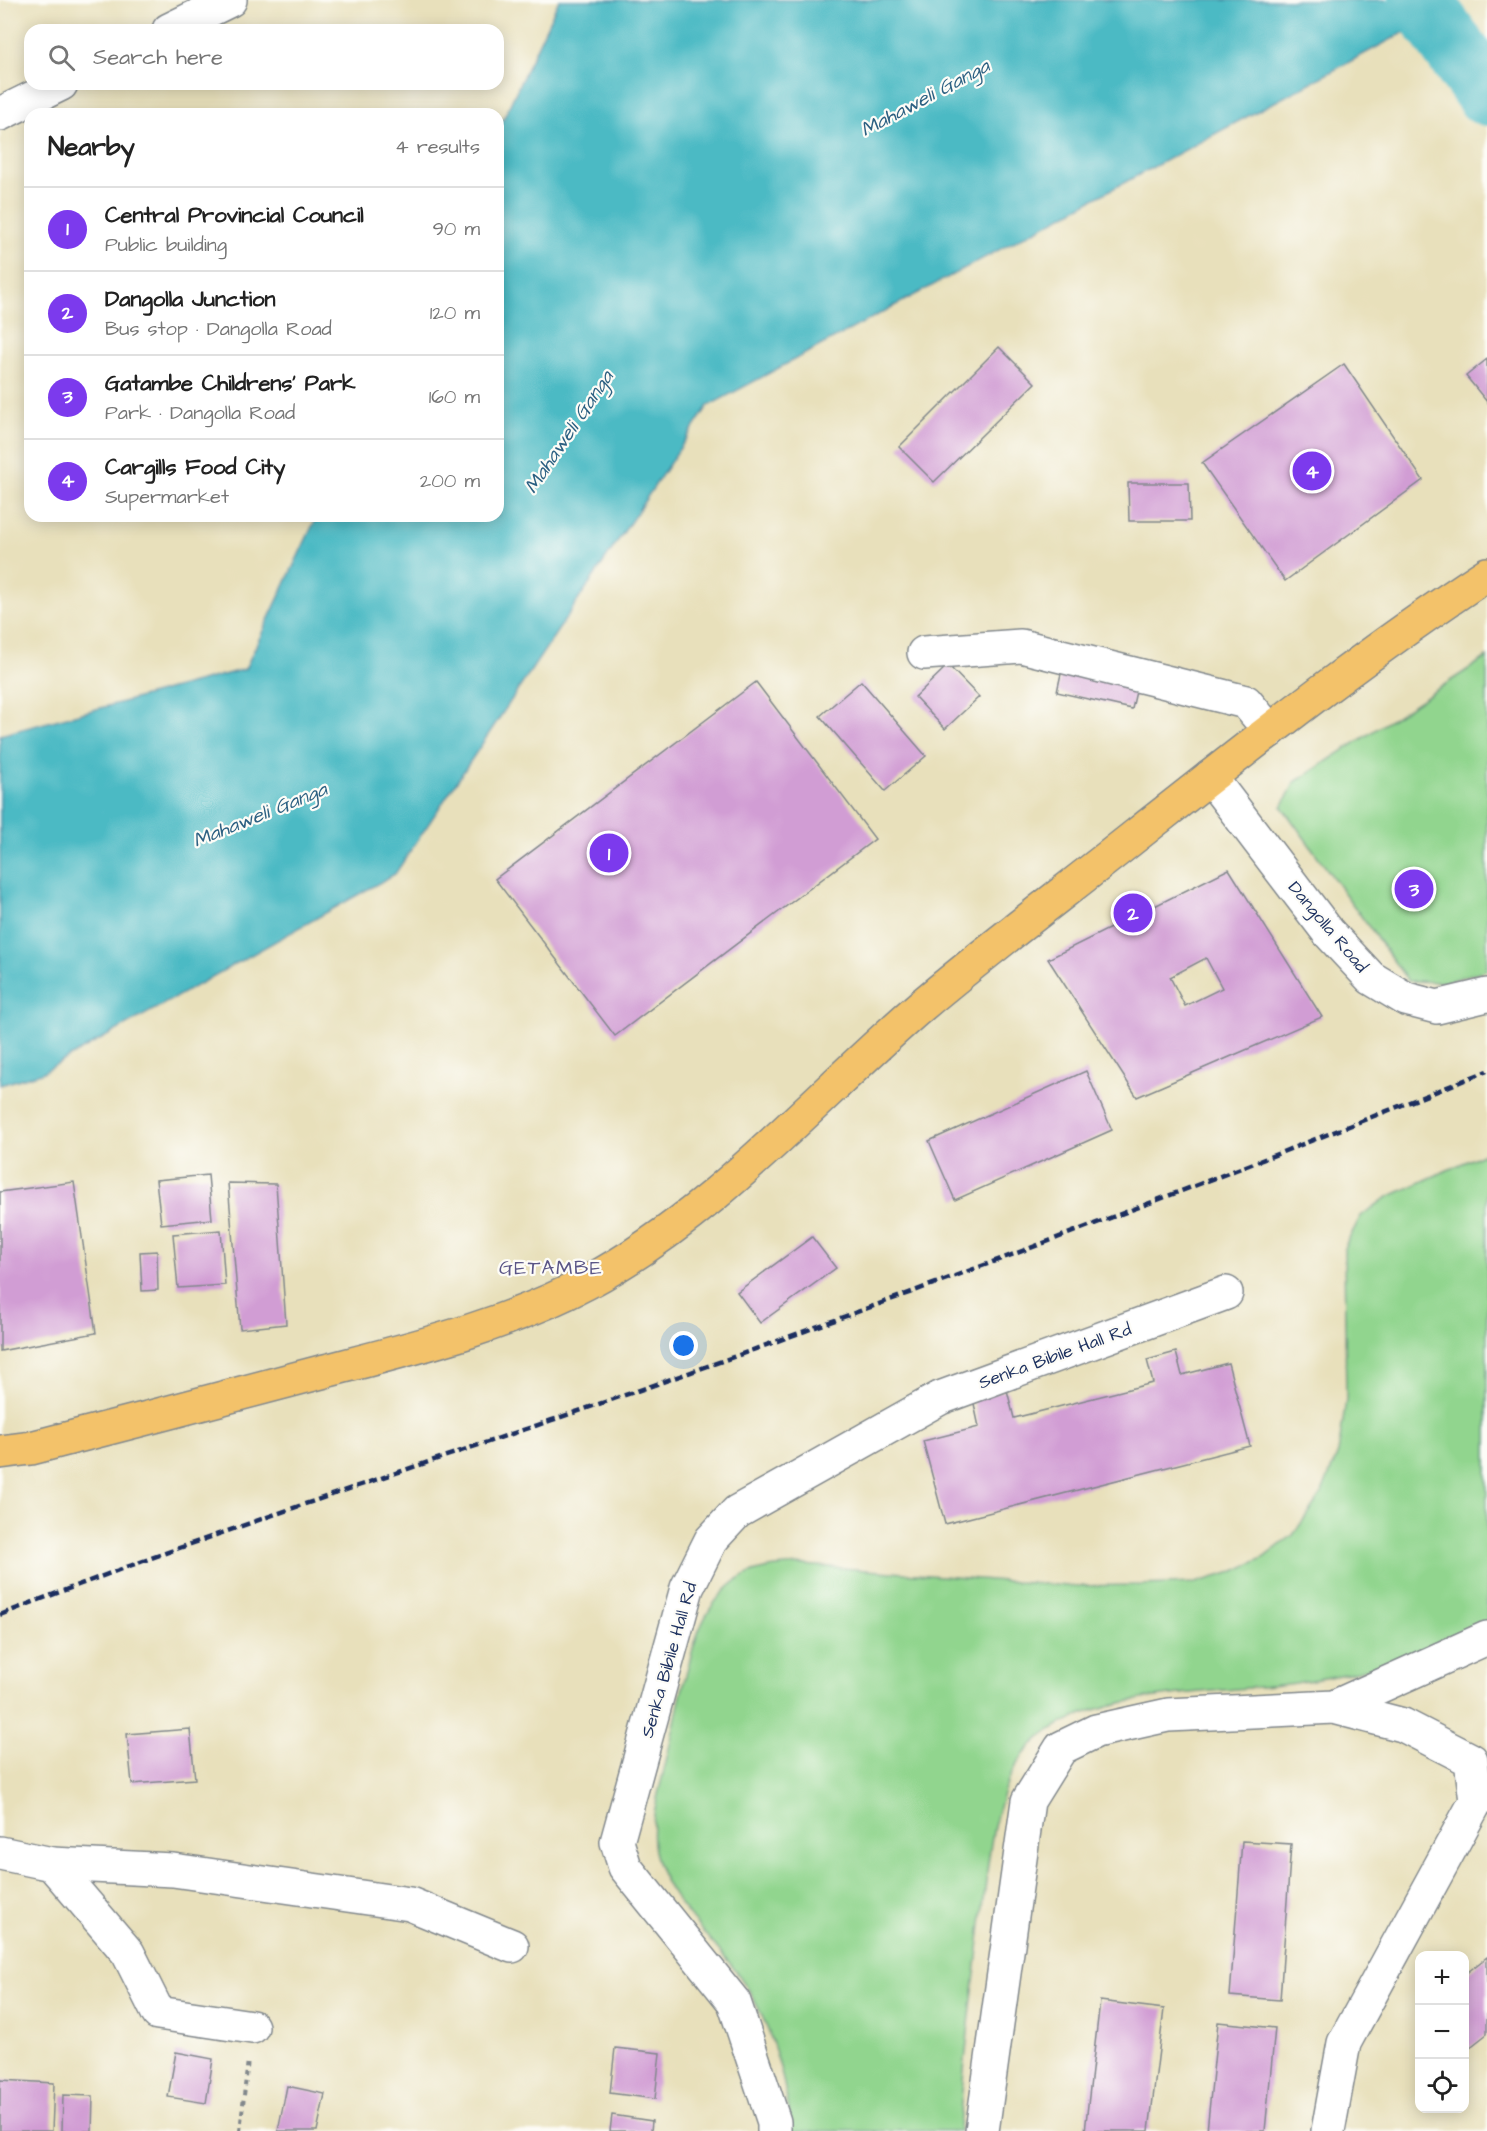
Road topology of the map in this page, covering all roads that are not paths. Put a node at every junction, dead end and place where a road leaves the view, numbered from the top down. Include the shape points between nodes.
1 (230, 0) edge
2 (181, 24) edge
3 (49, 90) edge
4 (0, 114) edge
5 (1487, 574) edge
6 (924, 653) dead end
7 (1270, 731) junction
8 (1210, 777) junction
9 (1487, 995) edge
10 (1226, 1293) dead end
11 (0, 1452) edge
12 (1487, 1638) edge
13 (1334, 1707) junction
14 (0, 1853) edge
15 (52, 1864) junction
16 (512, 1946) dead end
17 (252, 2027) road end
18 (774, 2131) edge
19 (982, 2131) edge
20 (1328, 2131) edge

1 - 2 street
3 - 4 street
5 - 7 highway
6 - 7 street via 1021,646 1246,702
7 - 8 highway
8 - 9 street, Dangolla Road via 1329,933 1371,978 1406,999 1437,1007
8 - 11 highway via 926,1003 756,1159 637,1255 509,1317 429,1344 32,1448
10 - 18 street, Senka Bibile Hall Rd via 940,1398 737,1512 711,1540 687,1588 617,1842 624,1866 734,2002
12 - 13 street
13 - 19 street via 1168,1715 1096,1731 1061,1748 1028,1801
13 - 20 street via 1403,1725 1471,1760 1476,1801 1344,2043
14 - 15 street
15 - 16 street via 173,1870 410,1904
15 - 17 street via 128,1953 158,2013

